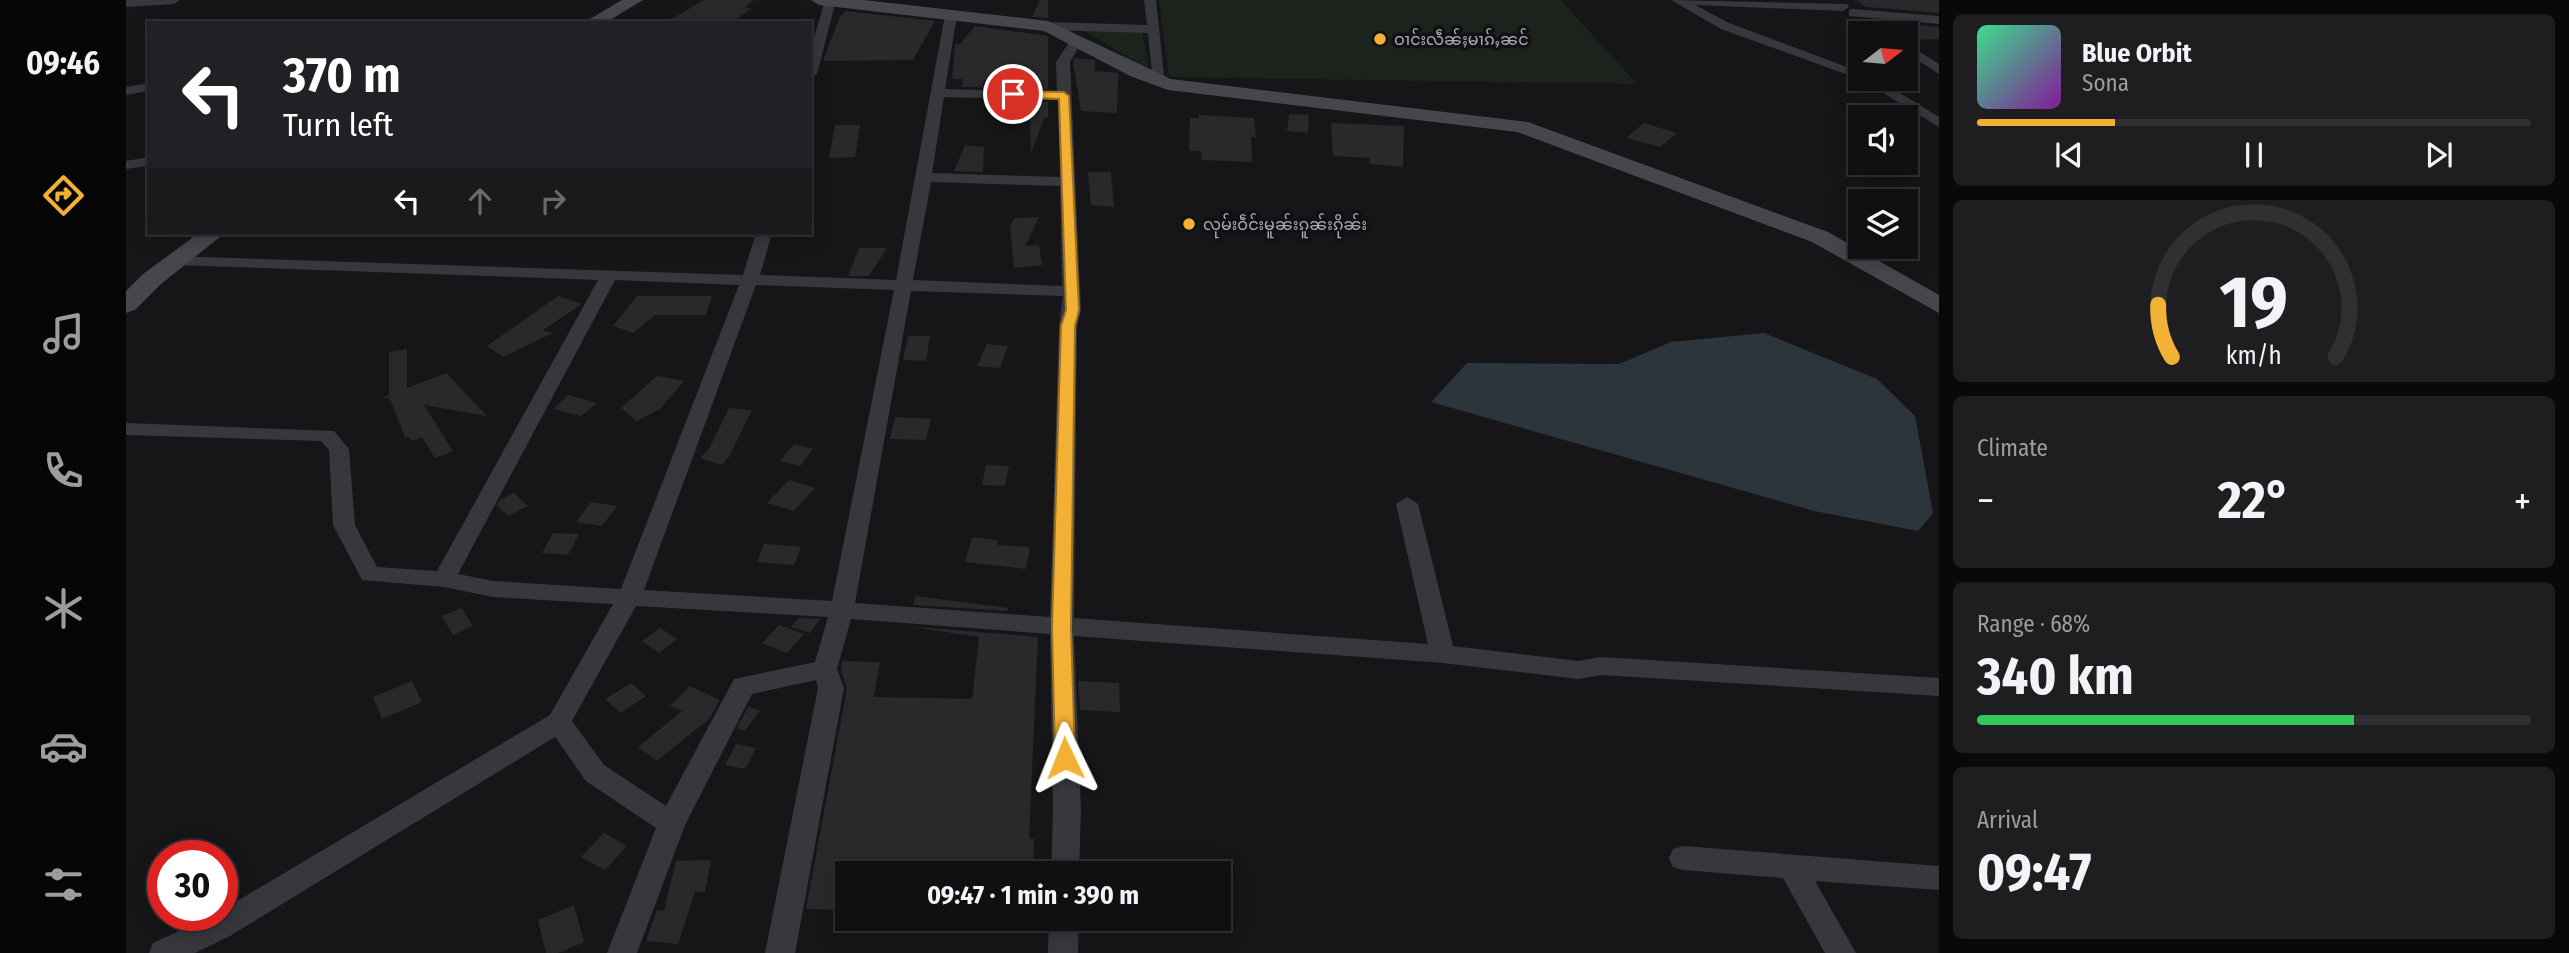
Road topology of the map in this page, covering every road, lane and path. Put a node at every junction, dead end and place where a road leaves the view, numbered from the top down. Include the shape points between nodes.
1 (174, 0) edge
2 (635, 0) edge
3 (1150, 0) edge
4 (1676, 0) edge
5 (825, 1) edge
6 (126, 4) edge
7 (1843, 7) edge
8 (951, 15) junction
9 (1939, 20) edge
10 (596, 21) edge
11 (1865, 21) edge
12 (1048, 26) junction
13 (1154, 29) junction
14 (1078, 38) junction
15 (1918, 50) edge
16 (1939, 51) edge
17 (1918, 56) edge
18 (812, 64) edge
19 (1939, 70) edge
20 (1848, 72) edge
21 (1160, 82) junction
22 (147, 87) edge
23 (126, 91) edge
24 (1887, 91) edge
25 (936, 93) junction
26 (1064, 96) junction
27 (1939, 123) edge
28 (147, 161) edge
29 (126, 165) edge
30 (924, 177) junction
31 (1066, 182) junction
32 (210, 235) edge
33 (763, 235) edge
34 (177, 260) junction
35 (610, 273) junction
36 (750, 279) junction
37 (903, 283) junction
38 (1069, 291) junction
39 (126, 305) edge
40 (1939, 305) edge
41 (126, 429) edge
42 (1407, 504) dead end
43 (444, 579) junction
44 (630, 595) junction
45 (842, 610) junction
46 (1062, 627) junction
47 (1443, 654) junction
48 (825, 669) junction
49 (1939, 687) edge
50 (559, 722) junction
51 (671, 824) junction
52 (1683, 858) dead end
53 (1065, 861) edge
54 (1791, 865) junction
55 (1939, 878) edge
56 (1064, 931) edge
57 (164, 953) edge
58 (622, 953) edge
59 (780, 953) edge
60 (1063, 953) edge
61 (1841, 953) edge

1 - 6 street
2 - 10 main road
3 - 13 street
4 - 7 street
4 - 20 street via 1725,26
5 - 8 main road
5 - 18 street
7 - 9 street
7 - 11 street
8 - 12 main road
8 - 25 street
12 - 13 street
12 - 14 main road
13 - 21 street
14 - 21 main road via 1143,77
14 - 26 street via 1063,62
15 - 16 street
17 - 19 street
21 - 40 main road via 1521,126 1820,237
22 - 23 street
24 - 27 street
25 - 26 street
25 - 30 street
26 - 31 street
28 - 29 street
30 - 31 street
30 - 37 street
31 - 38 street
32 - 34 main road
33 - 36 street
34 - 35 street
34 - 39 main road
35 - 36 street
35 - 43 street
36 - 37 street
36 - 44 street
37 - 38 street
37 - 45 street
38 - 46 street
41 - 43 street via 327,435 339,449 344,525 370,574
42 - 47 street
43 - 44 street via 493,589
44 - 45 street
44 - 50 street
45 - 46 street
45 - 48 street
46 - 47 street
46 - 53 street
47 - 49 street via 1578,670 1601,666
48 - 51 street via 743,686
48 - 59 street via 831,688
50 - 51 street via 596,773
50 - 57 street via 220,927
51 - 58 street
52 - 54 street
54 - 55 street
54 - 61 street
56 - 60 street

